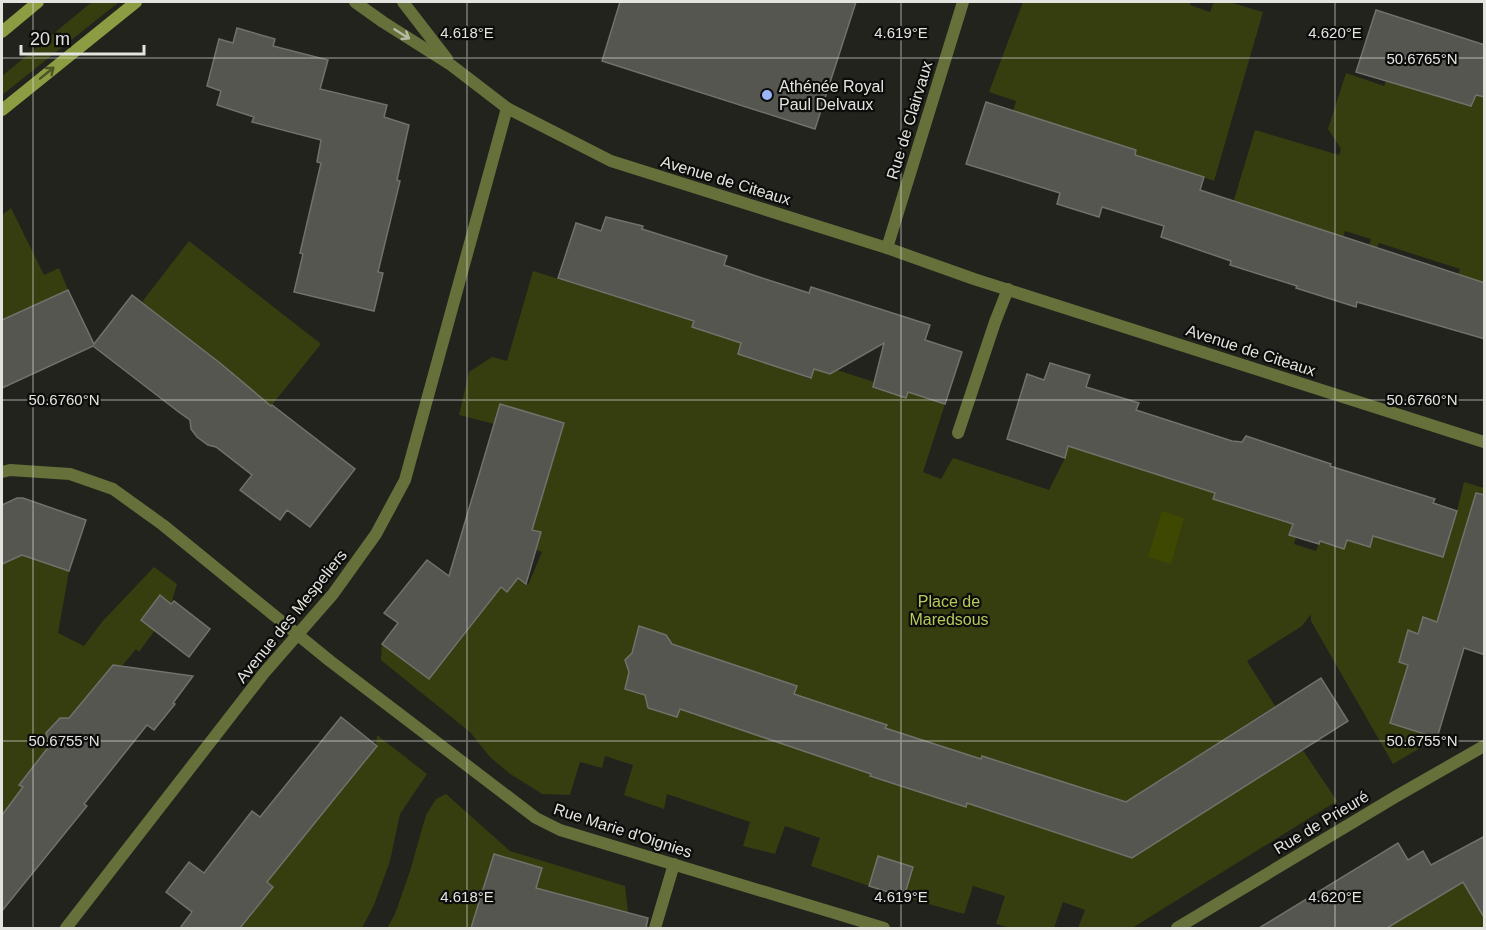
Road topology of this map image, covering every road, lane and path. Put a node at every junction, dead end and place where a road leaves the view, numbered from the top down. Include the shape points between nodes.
1 (38, 2) edge
2 (136, 2) edge
3 (355, 2) edge
4 (403, 2) edge
5 (963, 2) edge
6 (2, 32) edge
7 (451, 65) junction
8 (507, 108) junction
9 (2, 110) edge
10 (886, 248) junction
11 (1008, 289) junction
12 (958, 433) dead end
13 (1485, 442) edge
14 (2, 471) edge
15 (298, 634) junction
16 (1485, 746) edge
17 (674, 864) junction
18 (66, 928) edge
19 (655, 928) edge
20 (885, 928) edge
21 (1177, 928) edge

1 - 6 main road
9 -> 2 main road
3 -> 7 street, Avenue de Citeaux
4 - 7 street, Avenue de Citeaux
5 - 10 street, Rue de Clairvaux
7 - 8 street, Avenue de Citeaux
8 - 10 street, Avenue de Citeaux via 611,161
8 - 15 street, Avenue des Mespeliers via 405,480 376,534
10 - 11 street, Avenue de Citeaux
11 - 12 street
11 - 13 street, Avenue de Citeaux
14 - 15 street, Rue Marie d'Oignies via 70,474 113,489
15 - 17 street, Rue Marie d'Oignies via 536,818 560,830
15 - 18 street, Avenue des Mespeliers
16 - 21 street, Rue de Prieuré
17 - 19 street
17 - 20 street, Rue Marie d'Oignies

